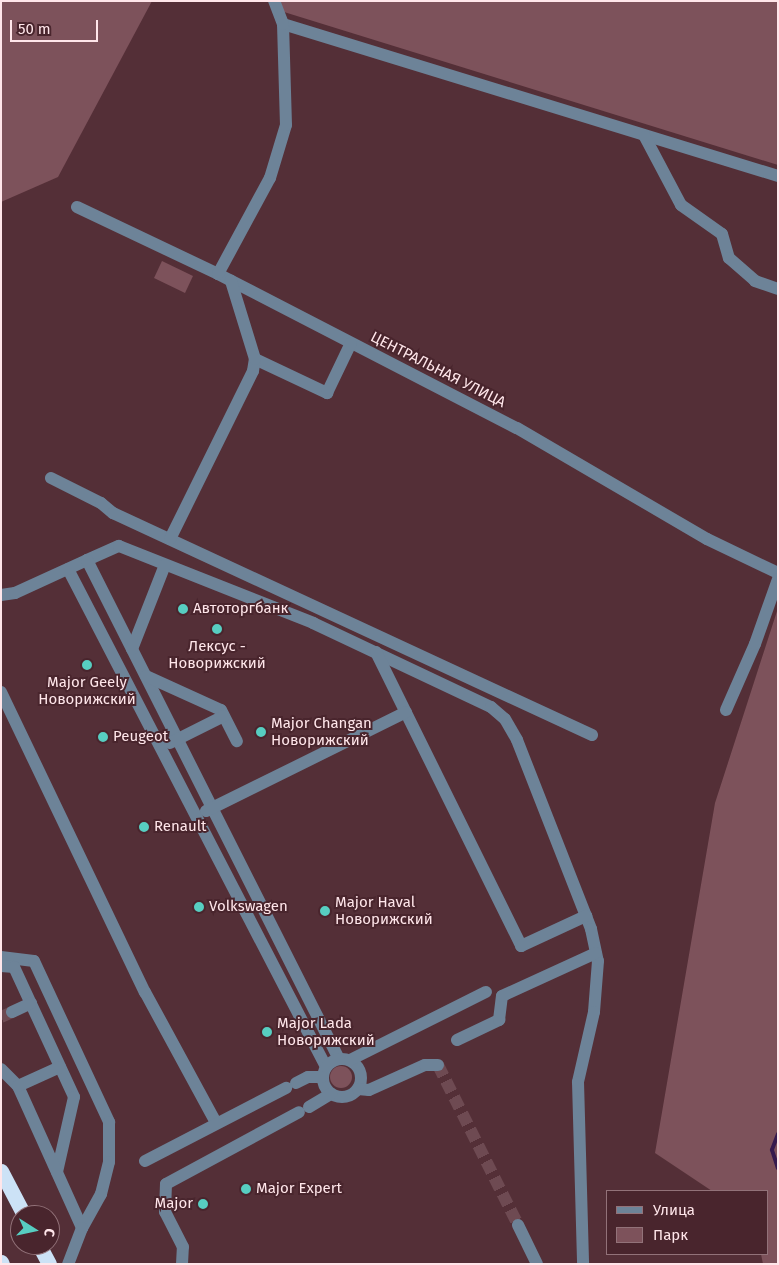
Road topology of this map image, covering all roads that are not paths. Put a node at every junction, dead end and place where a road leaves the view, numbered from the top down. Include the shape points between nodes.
1 (274, 1) edge
2 (283, 24) junction
3 (645, 137) junction
4 (778, 176) edge
5 (77, 207) dead end
6 (218, 274) junction
7 (231, 282) junction
8 (778, 289) edge
9 (351, 343) junction
10 (255, 359) junction
11 (51, 478) dead end
12 (170, 539) junction
13 (87, 560) junction
14 (165, 565) junction
15 (68, 569) junction
16 (778, 574) edge
17 (778, 579) edge
18 (1, 595) edge
19 (132, 649) junction
20 (376, 652) junction
21 (146, 676) junction
22 (1, 692) edge
23 (726, 710) dead end
24 (406, 712) junction
25 (224, 716) junction
26 (592, 735) dead end
27 (178, 739) junction
28 (237, 741) dead end
29 (161, 747) junction
30 (213, 808) junction
31 (197, 816) junction
32 (586, 916) junction
33 (596, 953) junction
34 (1, 956) edge
35 (1, 966) edge
36 (486, 992) dead end
37 (31, 1003) junction
38 (12, 1012) tunnel mouth
39 (458, 1040) dead end
40 (344, 1060) junction
41 (438, 1065) dead end
42 (60, 1067) junction
43 (1, 1069) edge
44 (324, 1072) junction
45 (18, 1086) junction
46 (358, 1089) junction
47 (331, 1094) junction
48 (216, 1123) junction
49 (145, 1161) dead end
50 (1, 1171) edge
51 (56, 1172) junction
52 (19, 1205) edge
53 (518, 1225) tunnel mouth
54 (82, 1228) junction
55 (68, 1264) edge
56 (182, 1264) edge
57 (537, 1264) edge
58 (583, 1264) edge

1 - 2 street
2 - 3 street
2 - 6 street via 288,96 279,155
3 - 4 street
3 - 8 street via 681,205 722,234 729,258 755,281
5 - 6 street, ЦЕНТРАЛЬНАЯ УЛИЦА
6 - 7 street, ЦЕНТРАЛЬНАЯ УЛИЦА
7 - 9 street, ЦЕНТРАЛЬНАЯ УЛИЦА
7 - 10 street
9 - 10 street via 327,393
9 - 16 street, ЦЕНТРАЛЬНАЯ УЛИЦА via 517,428 707,539
10 - 12 street via 253,371
11 - 12 street via 101,503 113,513
12 - 26 street
13 - 14 street via 119,546
13 - 15 street
13 - 19 street
14 - 19 street
14 - 20 street via 313,622
15 - 18 street via 15,593
15 - 29 street
17 - 23 street via 755,644
19 - 21 street
20 - 24 street
20 - 32 street via 491,707 505,718 517,740
21 - 25 street via 221,710
21 - 27 street
22 - 48 street via 145,992
24 - 30 street
24 - 32 street via 521,946
25 - 27 street
25 - 28 street
27 - 29 street
27 - 30 street
29 - 31 street
30 - 31 street
30 - 40 street
31 - 44 street
32 - 33 street
33 - 39 street via 502,996 498,1020
33 - 58 street via 594,1012 578,1082
34 - 54 street via 34,961 109,1122 109,1162 101,1194
35 - 37 street via 14,967
36 - 40 street
37 - 38 street
37 - 42 street
40 - 44 street
40 - 46 street via 360,1072
41 - 46 street via 425,1064 369,1090
42 - 45 street
42 - 51 street via 74,1097
43 - 45 street
44 - 47 street
44 - 48 street
45 - 51 street
46 - 47 street via 343,1097
47 - 56 street via 166,1184 165,1212 183,1247
48 - 49 street
50 - 52 highway
51 - 54 street
53 - 57 street
54 - 55 street

